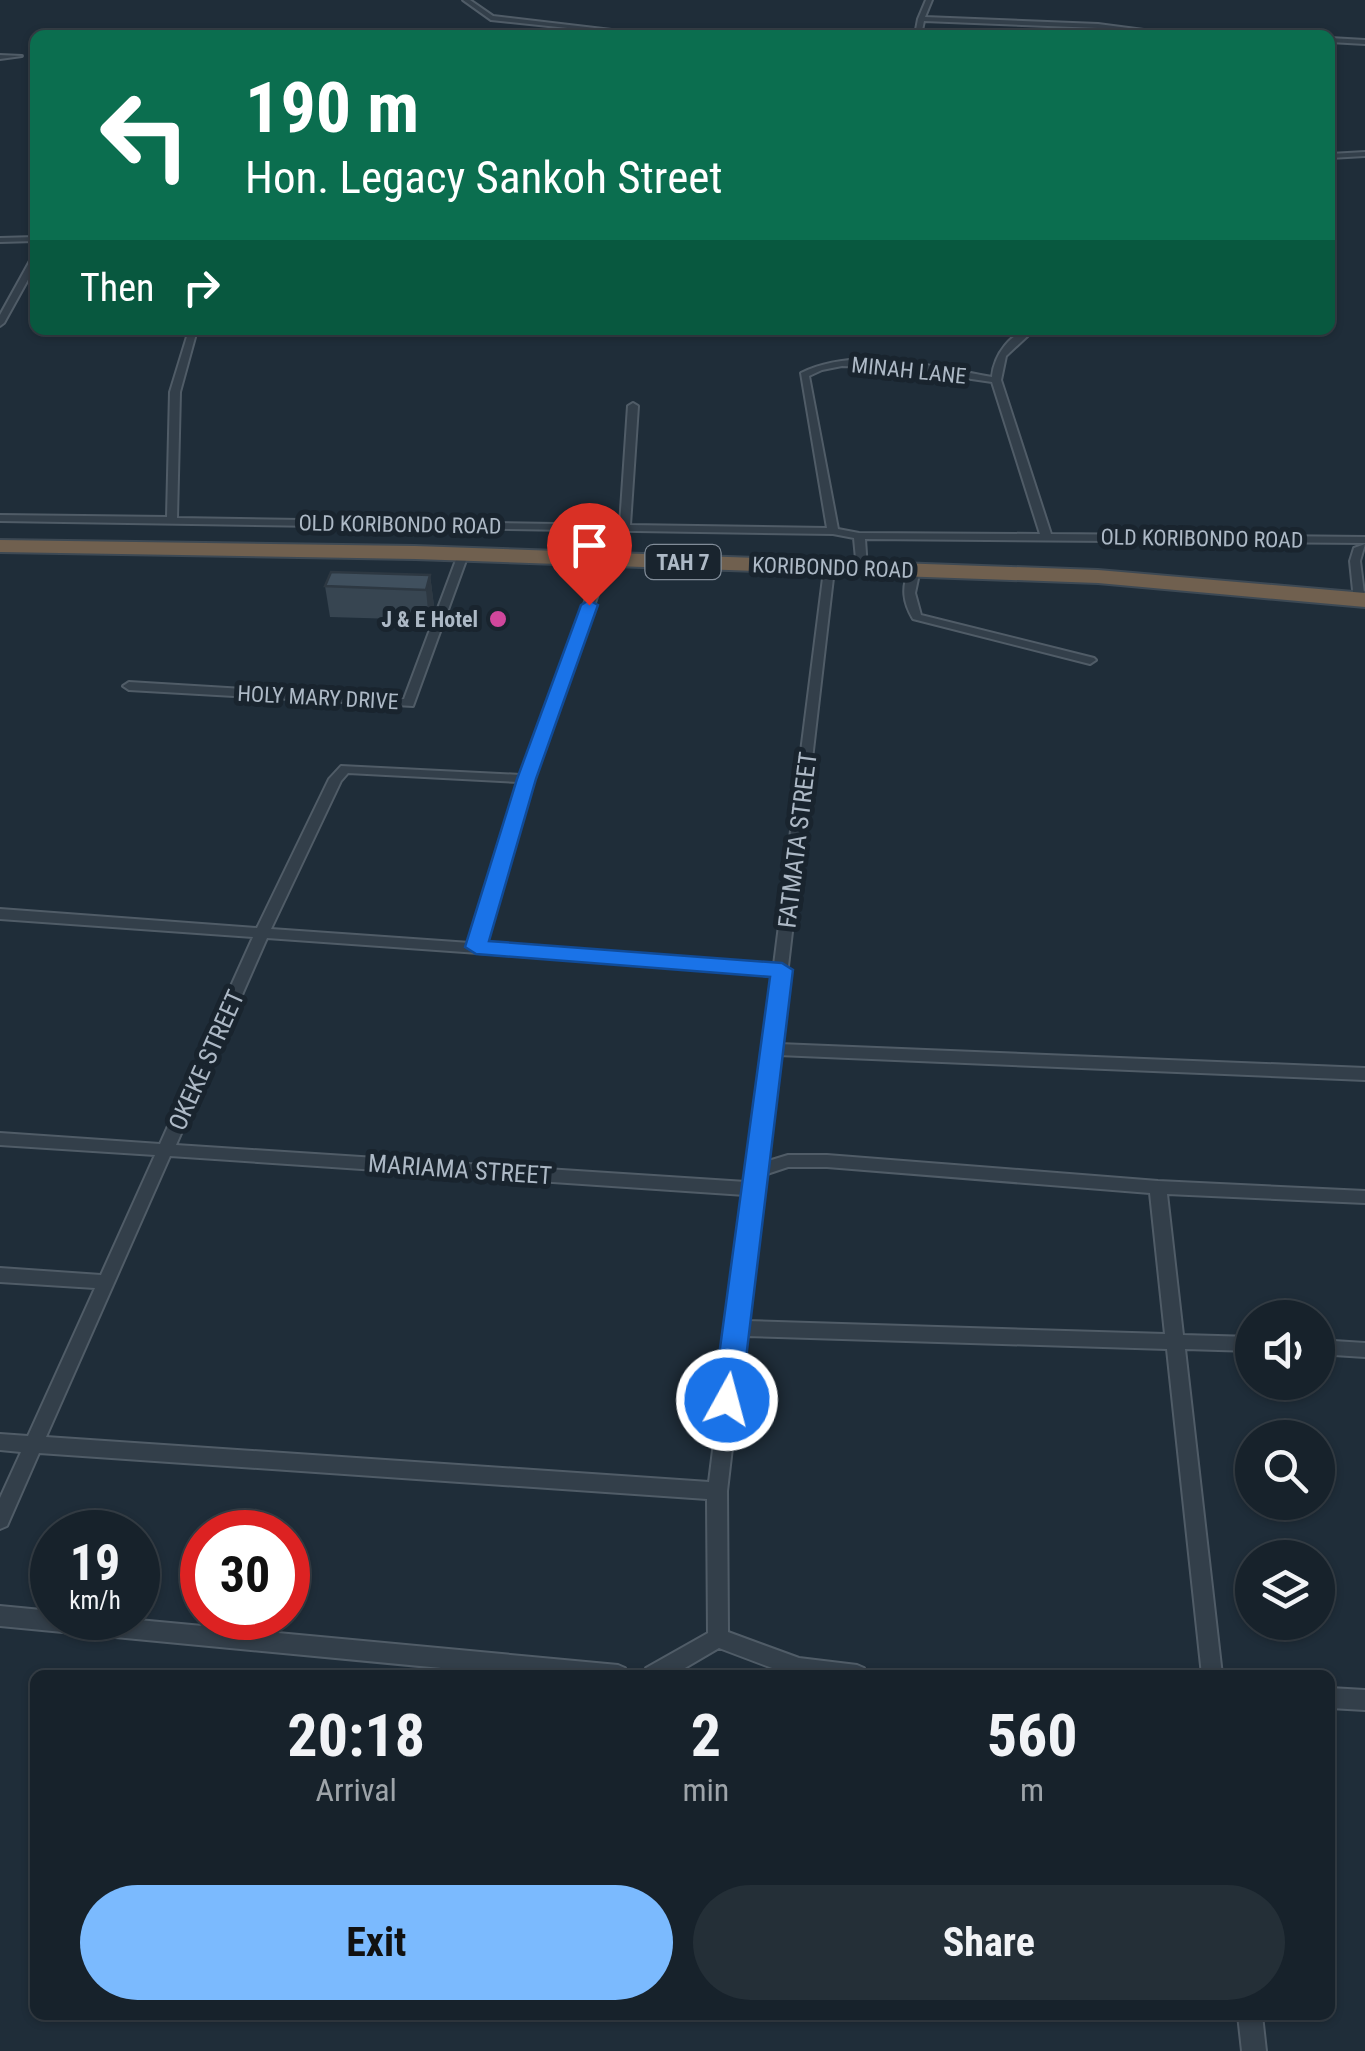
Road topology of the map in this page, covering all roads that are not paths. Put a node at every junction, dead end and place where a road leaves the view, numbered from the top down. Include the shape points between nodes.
1 (466, 0) edge
2 (929, 0) edge
3 (921, 19) junction
4 (604, 30) edge
5 (919, 30) edge
6 (1134, 30) edge
7 (1335, 40) edge
8 (1365, 42) edge
9 (19, 56) dead end
10 (0, 57) edge
11 (1365, 154) edge
12 (1335, 156) edge
13 (30, 239) edge
14 (0, 240) edge
15 (30, 268) edge
16 (0, 323) edge
17 (192, 335) edge
18 (1023, 335) edge
19 (996, 380) junction
20 (633, 406) dead end
21 (0, 518) edge
22 (172, 521) junction
23 (624, 528) junction
24 (833, 531) junction
25 (858, 536) junction
26 (1046, 536) junction
27 (1365, 543) edge
28 (0, 546) edge
29 (464, 552) junction
30 (602, 569) dead end
31 (915, 569) junction
32 (862, 570) junction
33 (828, 578) dead end
34 (1362, 600) edge
35 (1090, 660) dead end
36 (129, 686) dead end
37 (526, 779) junction
38 (0, 914) edge
39 (264, 930) junction
40 (476, 947) junction
41 (782, 970) junction
42 (773, 1048) junction
43 (1365, 1074) edge
44 (0, 1139) edge
45 (166, 1150) junction
46 (754, 1180) junction
47 (1158, 1187) junction
48 (1365, 1197) edge
49 (0, 1274) edge
50 (108, 1282) junction
51 (736, 1328) junction
52 (1173, 1340) junction
53 (1235, 1343) edge
54 (1335, 1348) edge
55 (1365, 1350) edge
56 (0, 1442) edge
57 (31, 1446) junction
58 (716, 1491) junction
59 (0, 1520) edge
60 (0, 1616) edge
61 (718, 1638) junction
62 (566, 1670) edge
63 (663, 1670) edge
64 (816, 1670) edge
65 (1211, 1670) edge
66 (1335, 1698) edge
67 (1365, 1700) edge
68 (1251, 2020) edge
69 (1254, 2051) edge

1 - 4 street via 491,18
2 - 3 street
3 - 5 street
3 - 6 street
7 - 8 street
9 - 10 street
11 - 12 street
13 - 14 street
15 - 16 street
17 - 22 street via 175,392
18 - 19 street via 997,360
19 - 24 street, MINAH LANE via 844,362 804,375
19 - 26 street
20 - 23 street
21 - 22 street, OLD KORIBONDO ROAD
22 - 23 street, OLD KORIBONDO ROAD
23 - 24 street, OLD KORIBONDO ROAD
24 - 25 street, OLD KORIBONDO ROAD
25 - 26 street, OLD KORIBONDO ROAD
25 - 32 street
26 - 27 street, OLD KORIBONDO ROAD
27 - 34 street via 1355,560
28 - 29 highway, KORIBONDO ROAD / TAH 7
29 - 32 highway, KORIBONDO ROAD / TAH 7 via 653,566
29 - 36 street, HOLY MARY DRIVE via 408,703
30 - 37 street
31 - 32 highway, KORIBONDO ROAD / TAH 7
31 - 34 highway, KORIBONDO ROAD / TAH 7 via 1120,578
31 - 35 street via 909,580 917,618
33 - 41 street, FATMATA STREET
37 - 39 street, OKEKE STREET via 345,769
37 - 40 street
38 - 39 street
39 - 40 street
39 - 45 street, OKEKE STREET
40 - 41 street
41 - 42 street, FATMATA STREET
42 - 43 street
42 - 46 street, FATMATA STREET
44 - 45 street, MARIAMA STREET
45 - 46 street, MARIAMA STREET
45 - 50 street, OKEKE STREET
46 - 47 street, MARIAMA STREET via 788,1161 827,1160
46 - 51 street, FATMATA STREET
47 - 48 street, MARIAMA STREET
47 - 52 street
49 - 50 street
50 - 57 street, OKEKE STREET
51 - 52 street
51 - 58 street, FATMATA STREET
52 - 53 street
52 - 65 street
54 - 55 street
56 - 57 street
57 - 58 street
57 - 59 street, OKEKE STREET
58 - 61 street, FATMATA STREET
60 - 62 street
61 - 63 street
61 - 64 street
66 - 67 street
68 - 69 street

